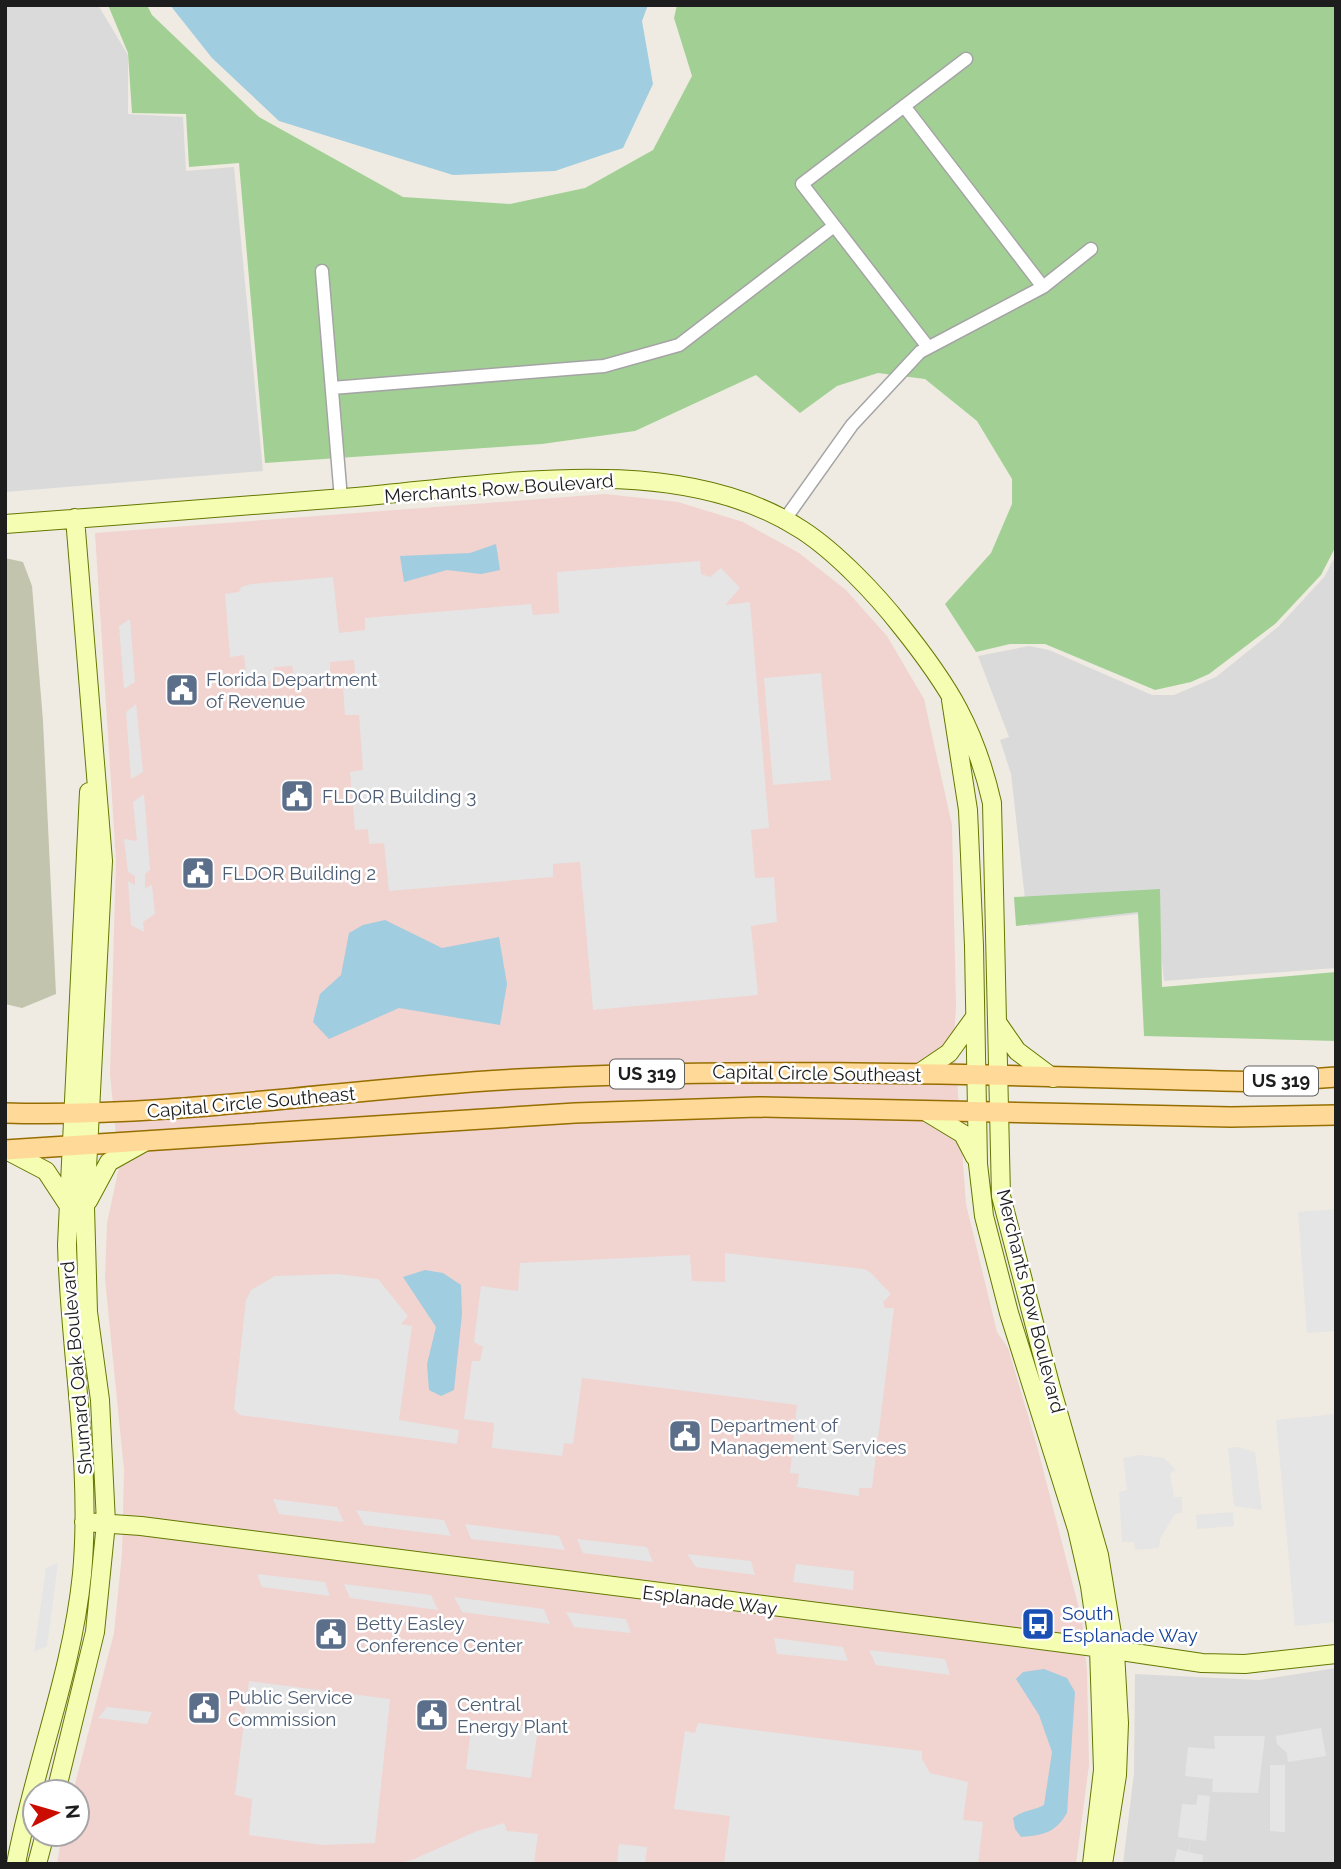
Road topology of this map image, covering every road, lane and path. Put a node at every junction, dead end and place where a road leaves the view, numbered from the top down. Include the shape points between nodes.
1 (966, 59) dead end
2 (904, 106) junction
3 (834, 226) junction
4 (1091, 248) dead end
5 (322, 271) dead end
6 (1043, 287) junction
7 (928, 347) junction
8 (332, 388) junction
9 (341, 499) junction
10 (75, 519) junction
11 (783, 522) junction
12 (5, 524) edge
13 (951, 696) junction
14 (975, 1017) junction
15 (999, 1023) junction
16 (918, 1074) junction
17 (976, 1075) junction
18 (999, 1076) junction
19 (1053, 1077) junction
20 (1336, 1077) edge
21 (925, 1111) junction
22 (977, 1112) junction
23 (998, 1112) junction
24 (5, 1113) edge
25 (83, 1114) junction
26 (1336, 1115) edge
27 (147, 1141) junction
28 (80, 1144) junction
29 (6, 1150) edge
30 (978, 1164) junction
31 (76, 1205) junction
32 (1035, 1330) junction
33 (1017, 1336) junction
34 (100, 1400) junction
35 (77, 1403) junction
36 (84, 1522) junction
37 (106, 1523) junction
38 (1107, 1650) junction
39 (1336, 1654) edge
40 (59, 1778) edge
41 (16, 1864) edge
42 (1092, 1864) edge
43 (1103, 1864) edge

1 - 2 street
2 - 3 street via 802,184
2 - 6 street
3 - 7 street
3 - 8 street via 707,327 679,345 644,358 604,366
4 - 6 street
5 - 8 street
6 - 7 street
7 - 11 street via 852,425
8 - 9 street
9 - 10 street, Merchants Row Boulevard
9 - 11 street, Merchants Row Boulevard via 536,482 647,481 739,500
10 - 12 street, Merchants Row Boulevard
10 - 25 street, Shumard Oak Boulevard via 103,862
11 - 13 street, Merchants Row Boulevard via 802,530 876,595
13 - 14 street, Merchants Row Boulevard via 968,810
13 - 15 street, Merchants Row Boulevard via 971,731 992,803
14 - 16 street via 949,1054
14 - 17 street, Merchants Row Boulevard
15 - 18 street, Merchants Row Boulevard
15 - 19 street via 1017,1051
16 - 17 main road, Capital Circle Southeast / US 319
16 - 25 main road, Capital Circle Southeast / US 319 via 740,1071 529,1079
17 - 18 main road, Capital Circle Southeast / US 319
17 - 22 street, Merchants Row Boulevard
18 - 19 main road, Capital Circle Southeast / US 319
18 - 23 street, Merchants Row Boulevard
19 - 20 main road, Capital Circle Southeast / US 319 via 1267,1082
21 - 22 main road, Capital Circle Southeast / US 319
21 - 27 main road, Capital Circle Southeast / US 319 via 758,1107 575,1113
21 - 30 street via 963,1134
22 - 23 main road, Capital Circle Southeast / US 319
22 - 30 street, Merchants Row Boulevard
23 - 26 main road, Capital Circle Southeast / US 319
23 - 32 street, Merchants Row Boulevard via 1001,1196
24 - 25 main road, Capital Circle Southeast / US 319
25 - 28 street, Shumard Oak Boulevard
27 - 28 main road, Capital Circle Southeast / US 319
27 - 31 street via 109,1162
28 - 29 main road, Capital Circle Southeast / US 319
28 - 31 street, Shumard Oak Boulevard
29 - 31 street via 46,1171
30 - 33 street, Merchants Row Boulevard via 984,1216
31 - 34 street, Shumard Oak Boulevard
31 - 35 street, Shumard Oak Boulevard via 69,1318
32 - 33 street
32 - 38 street, Merchants Row Boulevard via 1099,1555
33 - 38 street, Merchants Row Boulevard via 1077,1529
34 - 35 street
34 - 37 street, Shumard Oak Boulevard
35 - 36 street, Shumard Oak Boulevard via 85,1468
36 - 37 street, Esplanade Way
36 - 41 street, Shumard Oak Boulevard via 82,1575 66,1675
37 - 38 street, Esplanade Way
37 - 40 street, Shumard Oak Boulevard via 95,1632
38 - 39 street, Esplanade Way via 1234,1664
38 - 42 street, Merchants Row Boulevard via 1103,1770
38 - 43 street, Merchants Row Boulevard via 1119,1723 1118,1775

